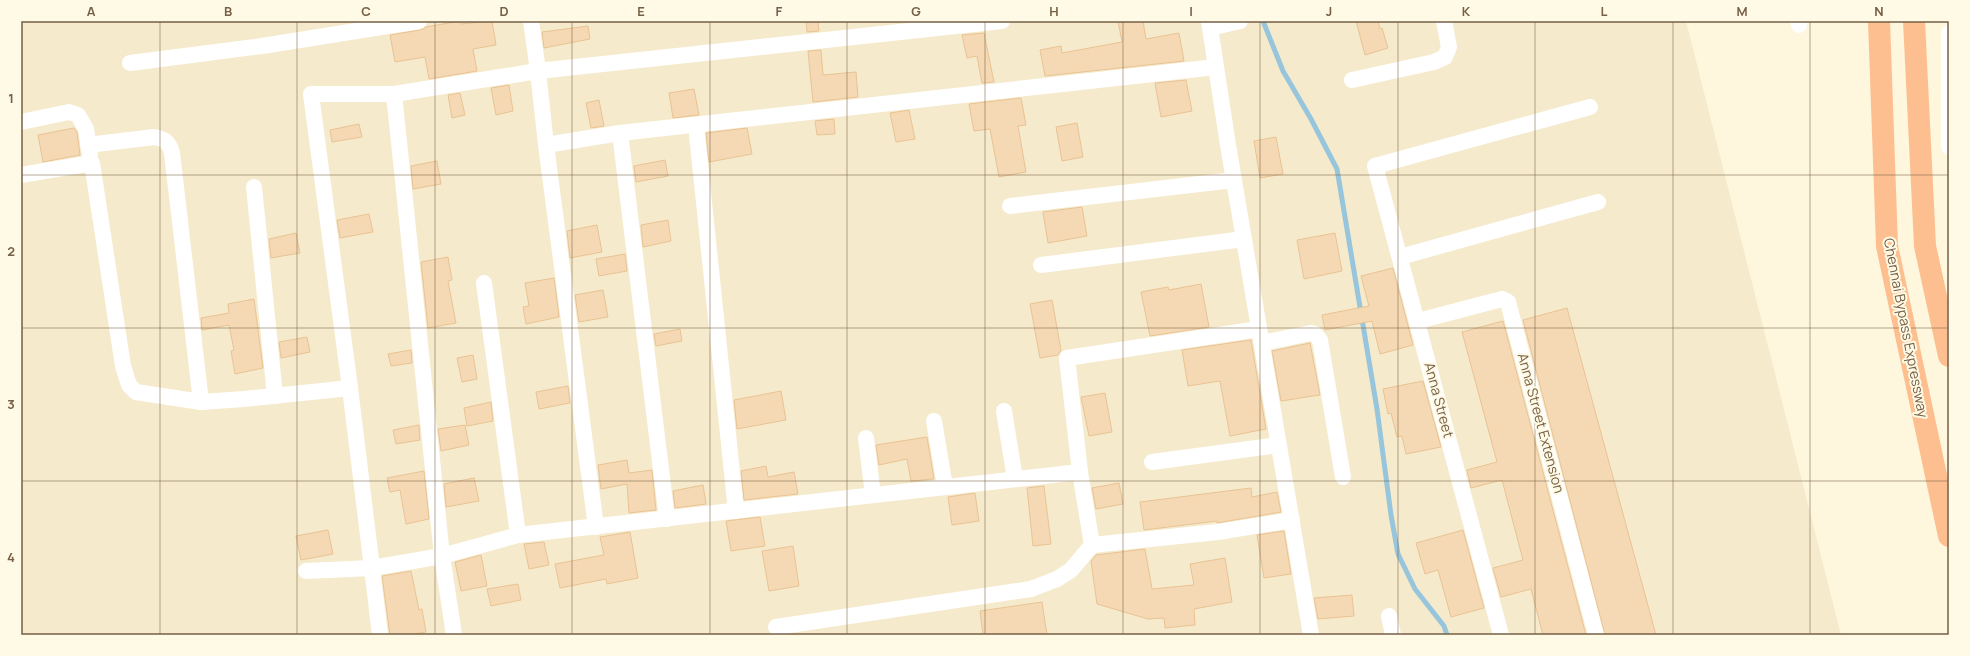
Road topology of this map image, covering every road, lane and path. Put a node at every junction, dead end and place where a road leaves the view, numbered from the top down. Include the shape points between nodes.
1 (419, 21) edge
2 (532, 21) edge
3 (1002, 21) edge
4 (1240, 21) edge
5 (1444, 21) edge
6 (1879, 21) edge
7 (1914, 21) edge
8 (1210, 24) edge
9 (1949, 33) edge
10 (130, 63) dead end
11 (1216, 67) junction
12 (538, 71) junction
13 (1352, 80) dead end
14 (394, 94) junction
15 (1590, 107) dead end
16 (21, 122) edge
17 (696, 125) junction
18 (620, 133) junction
19 (88, 144) junction
20 (546, 145) junction
21 (1949, 147) edge
22 (92, 163) junction
23 (21, 175) edge
24 (1234, 180) junction
25 (254, 187) dead end
26 (1598, 202) dead end
27 (1010, 206) dead end
28 (1244, 239) junction
29 (1400, 257) junction
30 (1040, 265) dead end
31 (484, 282) dead end
32 (1418, 321) junction
33 (1261, 336) junction
34 (1949, 356) edge
35 (350, 388) junction
36 (275, 396) junction
37 (202, 402) junction
38 (1004, 411) dead end
39 (934, 420) dead end
40 (866, 438) dead end
41 (1279, 445) junction
42 (1152, 462) dead end
43 (1080, 472) junction
44 (1343, 477) dead end
45 (1015, 479) junction
46 (945, 487) junction
47 (873, 495) junction
48 (736, 511) junction
49 (668, 519) junction
50 (1292, 520) junction
51 (596, 528) junction
52 (518, 535) junction
53 (1949, 536) edge
54 (1092, 545) junction
55 (442, 556) junction
56 (372, 568) junction
57 (306, 571) dead end
58 (1389, 616) dead end
59 (776, 627) dead end
60 (380, 635) edge
61 (454, 635) edge
62 (1311, 635) edge
63 (1393, 635) edge
64 (1501, 635) edge
65 (1596, 635) edge

1 - 10 street via 262,46
2 - 12 street
3 - 12 street
4 - 8 street
5 - 13 street via 1449,47 1445,57 1434,62
6 - 53 highway, Chennai Bypass Expressway via 1887,246
7 - 34 highway via 1925,246
8 - 11 street
9 - 21 street
11 - 17 street
11 - 24 street
12 - 14 street
12 - 20 street
14 - 35 street via 311,94
14 - 55 street
15 - 29 street, Anna Street via 1375,166
16 - 19 street via 69,112 78,115 83,121
17 - 18 street
17 - 48 street
18 - 20 street
18 - 49 street
19 - 22 street
19 - 37 street via 154,137 164,138 169,144
20 - 51 street
22 - 23 street
22 - 37 street via 123,366 129,384 136,392
24 - 27 street
24 - 28 street
25 - 36 street
26 - 29 street
28 - 30 street
28 - 33 street
29 - 32 street, Anna Street
31 - 52 street
32 - 64 street, Anna Street
32 - 65 street, Anna Street Extension via 1502,299 1510,306
33 - 41 street
33 - 43 street via 1067,358
33 - 44 street via 1311,333 1320,340
35 - 36 street
35 - 56 street
36 - 37 street
38 - 45 street
39 - 46 street
40 - 47 street
41 - 42 street
41 - 50 street
43 - 45 street
43 - 54 street
45 - 46 street
46 - 47 street
47 - 48 street
48 - 49 street
49 - 51 street
50 - 54 street via 1218,532
50 - 62 street
51 - 52 street
52 - 55 street
54 - 59 street via 1071,570 1057,579 1031,589
55 - 56 street
55 - 61 street
56 - 57 street
56 - 60 street
58 - 63 street

